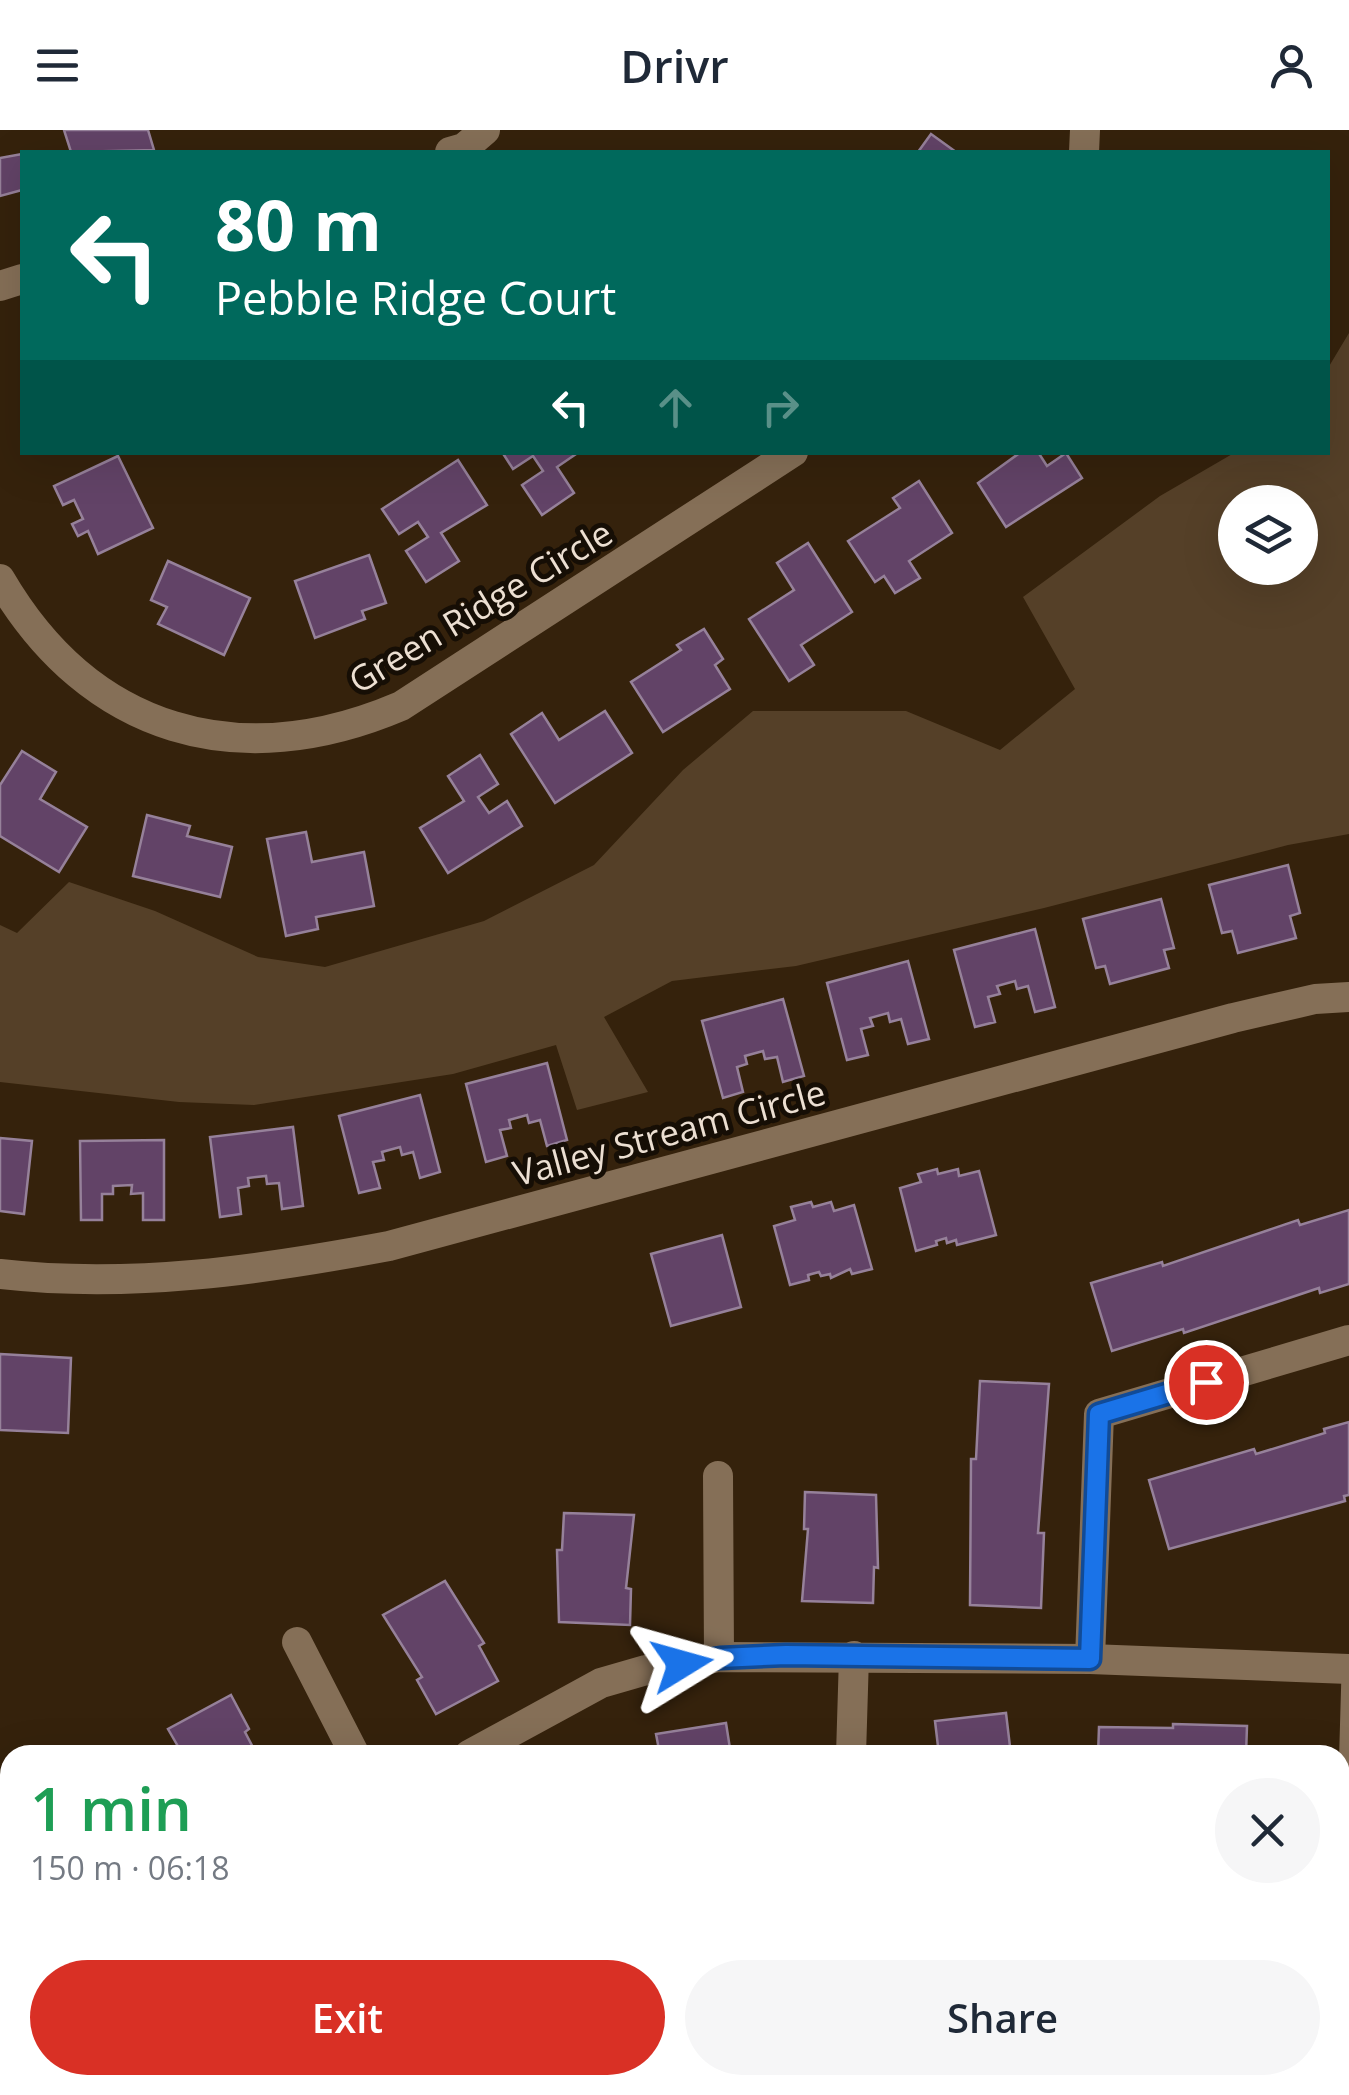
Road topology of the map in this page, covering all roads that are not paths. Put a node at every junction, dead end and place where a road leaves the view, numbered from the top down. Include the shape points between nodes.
1 (485, 130) edge
2 (457, 150) edge
3 (788, 455) edge
4 (0, 580) edge
5 (1349, 997) edge
6 (0, 1274) edge
7 (1349, 1340) edge
8 (718, 1476) dead end
9 (297, 1642) dead end
10 (854, 1656) junction
11 (720, 1658) junction
12 (1090, 1659) junction
13 (1349, 1671) edge
14 (350, 1745) edge
15 (487, 1745) edge
16 (851, 1745) edge
17 (1346, 1745) edge

1 - 2 street
3 - 4 street, Green Ridge Circle via 401,706 318,734 216,735 137,716 57,656
5 - 6 street, Valley Stream Circle via 1234,1018 389,1246 180,1277
7 - 12 street via 1099,1414
8 - 11 street
9 - 14 street
10 - 11 street
10 - 12 street
10 - 16 street
11 - 15 street via 602,1683
12 - 13 street
13 - 17 lane

